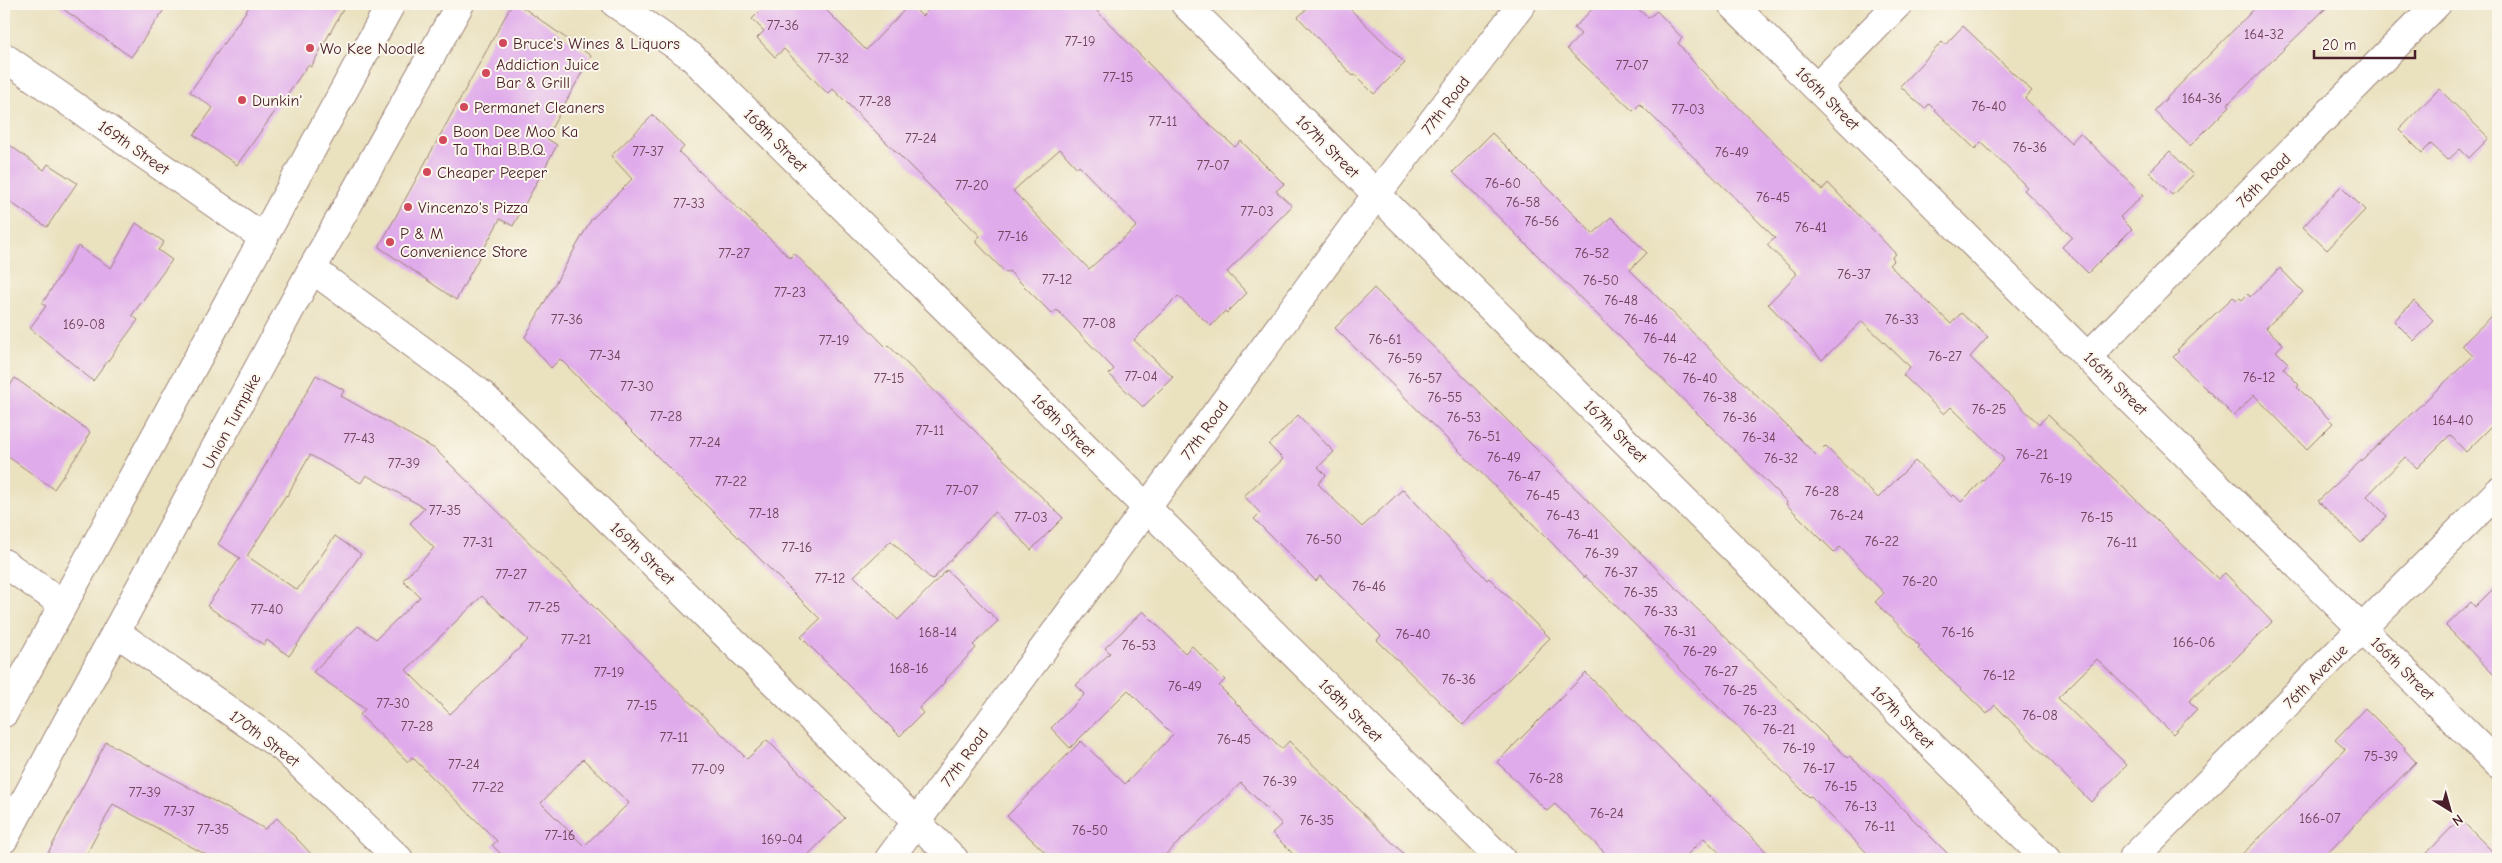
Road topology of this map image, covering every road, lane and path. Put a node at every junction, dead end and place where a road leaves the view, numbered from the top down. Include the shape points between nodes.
1 (391, 4) edge
2 (460, 4) edge
3 (616, 4) edge
4 (1185, 4) edge
5 (1522, 4) edge
6 (1732, 4) edge
7 (1898, 4) edge
8 (2437, 4) edge
9 (4, 56) edge
10 (1817, 87) junction
11 (1377, 194) junction
12 (264, 238) junction
13 (312, 269) junction
14 (2088, 356) junction
15 (2498, 492) edge
16 (1147, 508) junction
17 (4, 563) edge
18 (63, 604) junction
19 (2363, 629) junction
20 (117, 633) junction
21 (4, 713) edge
22 (2498, 764) edge
23 (917, 822) junction
24 (4, 839) edge
25 (399, 859) edge
26 (889, 859) edge
27 (954, 859) edge
28 (1501, 859) edge
29 (2046, 859) edge
30 (2132, 859) edge

1 - 12 street
2 - 13 street, Union Turnpike
3 - 16 street, 168th Street via 691,56
4 - 11 street, 167th Street
5 - 11 street, 77th Road
6 - 10 street, 166th Street
7 - 10 street
8 - 14 street, 76th Road
9 - 12 street, 169th Street
10 - 14 street, 166th Street
11 - 16 street, 77th Road
11 - 29 street, 167th Street
12 - 18 street
13 - 20 street, Union Turnpike
13 - 23 street, 169th Street via 480,393
14 - 19 street, 166th Street
15 - 19 street, 76th Avenue
16 - 23 street, 77th Road
16 - 28 street, 168th Street
17 - 18 street
18 - 21 street
19 - 22 street, 166th Street
19 - 30 street, 76th Avenue
20 - 24 street, Union Turnpike
20 - 25 street, 170th Street via 283,748
23 - 26 street, 77th Road
23 - 27 street, 169th Street

